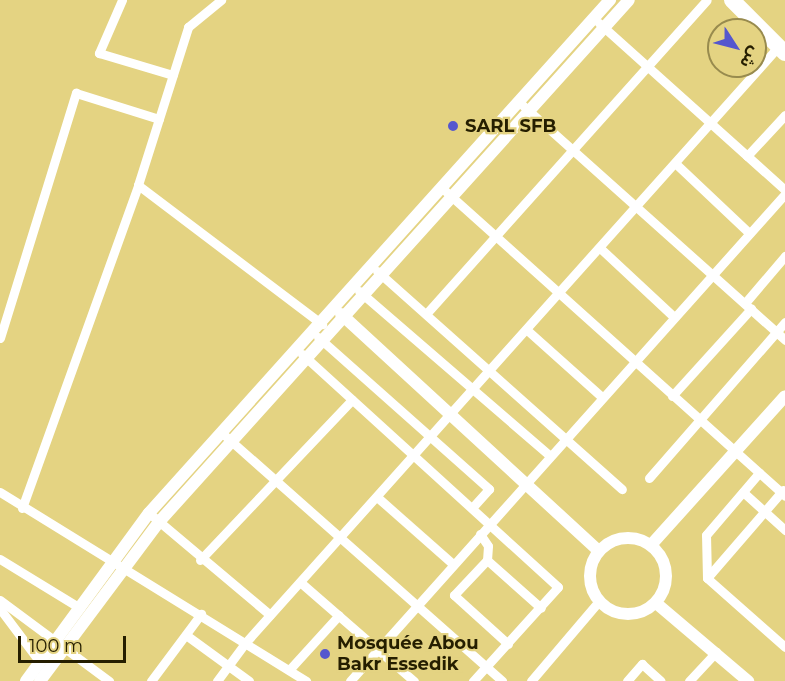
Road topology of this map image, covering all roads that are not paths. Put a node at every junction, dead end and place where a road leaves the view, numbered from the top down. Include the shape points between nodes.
1 (122, 0) edge
2 (221, 0) edge
3 (610, 0) edge
4 (628, 0) edge
5 (707, 0) edge
6 (732, 0) edge
7 (744, 0) edge
8 (594, 19) junction
9 (605, 28) junction
10 (783, 47) edge
11 (647, 66) junction
12 (173, 75) junction
13 (519, 102) junction
14 (530, 111) junction
15 (785, 115) edge
16 (159, 119) junction
17 (711, 123) junction
18 (573, 149) junction
19 (747, 156) junction
20 (675, 163) junction
21 (138, 185) junction
22 (442, 188) junction
23 (785, 192) edge
24 (452, 197) junction
25 (637, 206) junction
26 (749, 233) junction
27 (494, 235) junction
28 (600, 248) junction
29 (785, 256) edge
30 (373, 267) junction
31 (713, 273) junction
32 (384, 277) junction
33 (355, 287) junction
34 (558, 293) junction
35 (366, 297) junction
36 (748, 306) junction
37 (335, 309) junction
38 (426, 314) junction
39 (674, 316) junction
40 (346, 319) junction
41 (785, 322) edge
42 (318, 329) junction
43 (527, 330) junction
44 (776, 332) junction
45 (0, 338) edge
46 (785, 340) edge
47 (325, 343) junction
48 (298, 351) junction
49 (308, 361) junction
50 (633, 361) junction
51 (490, 371) junction
52 (474, 390) junction
53 (672, 396) junction
54 (785, 396) edge
55 (602, 397) junction
56 (352, 400) junction
57 (452, 415) junction
58 (701, 420) junction
59 (222, 433) junction
60 (431, 438) junction
61 (566, 438) junction
62 (233, 442) junction
63 (735, 451) junction
64 (549, 456) junction
65 (414, 457) junction
66 (759, 473) junction
67 (649, 478) dead end
68 (278, 479) junction
69 (526, 482) junction
70 (622, 489) dead end
71 (0, 492) edge
72 (743, 492) junction
73 (784, 492) edge
74 (377, 497) junction
75 (22, 508) junction
76 (472, 508) junction
77 (766, 512) junction
78 (149, 513) junction
79 (159, 522) junction
80 (489, 524) junction
81 (785, 530) edge
82 (480, 534) junction
83 (342, 536) junction
84 (651, 545) junction
85 (598, 551) junction
86 (201, 560) junction
87 (487, 560) junction
88 (116, 562) junction
89 (3, 564) edge
90 (453, 564) junction
91 (707, 578) junction
92 (300, 582) junction
93 (0, 600) edge
94 (599, 601) junction
95 (656, 603) junction
96 (417, 605) junction
97 (81, 608) junction
98 (541, 608) junction
99 (0, 609) edge
100 (201, 614) junction
101 (270, 615) junction
102 (339, 615) junction
103 (186, 635) junction
104 (246, 642) junction
105 (60, 644) junction
106 (508, 644) junction
107 (378, 648) junction
108 (785, 648) edge
109 (716, 652) junction
110 (40, 662) junction
111 (229, 666) junction
112 (485, 667) junction
113 (288, 670) junction
114 (154, 680) edge
115 (30, 681) edge
116 (109, 681) edge
117 (217, 681) edge
118 (249, 681) edge
119 (306, 681) edge
120 (350, 681) edge
121 (414, 681) edge
122 (473, 681) edge
123 (502, 681) edge
124 (531, 681) edge
125 (627, 681) edge
126 (661, 681) edge
127 (689, 681) edge
128 (748, 681) edge

1 - 12 street via 99,53
2 - 12 street via 188,27
3 - 8 street
4 - 9 street
5 - 11 street
6 - 10 highway
7 - 10 highway
8 - 9 street
8 - 13 street
9 - 11 street
9 - 14 street
10 - 17 street
11 - 17 street
11 - 18 street
12 - 16 street
13 - 14 street
13 - 22 street
14 - 18 street
14 - 24 street
15 - 19 street
16 - 21 street
16 - 45 street via 76,93
17 - 19 street
17 - 20 street
18 - 25 street
18 - 27 street
19 - 23 street
20 - 25 street
20 - 26 street
21 - 42 street
21 - 75 street
22 - 24 street
22 - 30 street
23 - 26 street
24 - 27 street
24 - 32 street
25 - 28 street
25 - 31 street
26 - 31 street
27 - 34 street
27 - 38 street
28 - 34 street
28 - 39 street
29 - 36 street
30 - 32 street
30 - 33 street
31 - 36 street
31 - 39 street
32 - 35 street
32 - 38 street
33 - 35 street
33 - 37 street
34 - 43 street
34 - 50 street
35 - 40 street
35 - 52 street
36 - 44 street
36 - 53 street
37 - 40 street
37 - 42 street
38 - 51 street
39 - 50 street
40 - 47 street
40 - 57 street
41 - 44 street
42 - 47 street
42 - 48 street
43 - 51 street
43 - 55 street
44 - 46 street
44 - 58 street
47 - 49 street
47 - 60 street
48 - 49 street
48 - 59 street
49 - 56 street
49 - 62 street
50 - 53 street
50 - 55 street
51 - 52 street
51 - 61 street
52 - 57 street
52 - 64 street
53 - 58 street
54 - 63 street
55 - 61 street
56 - 65 street
56 - 68 street
57 - 60 street
57 - 69 street
58 - 63 street
58 - 67 street
59 - 62 street
59 - 78 street
60 - 65 street
60 - 76 street via 489,489
61 - 64 street
61 - 70 street
62 - 68 street
62 - 79 street
63 - 66 street
63 - 84 street
64 - 69 street
65 - 74 street
65 - 76 street
66 - 72 street
66 - 73 street
68 - 83 street
68 - 86 street
69 - 80 street
69 - 85 street
71 - 75 street
72 - 77 street
72 - 91 street via 706,535
73 - 77 street
74 - 83 street
74 - 90 street
75 - 88 street
76 - 80 street
77 - 81 street
77 - 91 street
78 - 79 street
78 - 88 street
79 - 86 street
79 - 88 street
80 - 82 street
80 - 98 street via 555,582 557,591
82 - 87 street via 488,546
82 - 90 street
83 - 92 street
83 - 96 street
84 - 85 street via 624,537
84 - 95 street via 663,559 666,577
85 - 94 street via 589,576
86 - 101 street
87 - 98 street
87 - 106 street via 454,596
88 - 97 street
88 - 100 street
88 - 105 street
89 - 97 street
90 - 96 street
91 - 108 street
92 - 101 street
92 - 102 street
93 - 105 street
94 - 95 street via 614,612 632,614
94 - 124 street
95 - 109 street
96 - 107 street
96 - 112 street
97 - 105 street
98 - 106 street
99 - 110 street
100 - 103 street
100 - 104 street
101 - 104 street
102 - 107 street
102 - 113 street
103 - 111 street
103 - 114 street
104 - 111 street
104 - 113 street
105 - 110 street
105 - 115 street
105 - 116 street
106 - 112 street
107 - 120 street
107 - 121 street
109 - 127 street
109 - 128 street
110 - 115 street
111 - 117 street
111 - 118 street
112 - 122 street
112 - 123 street
113 - 119 street
125 - 126 street via 642,664

